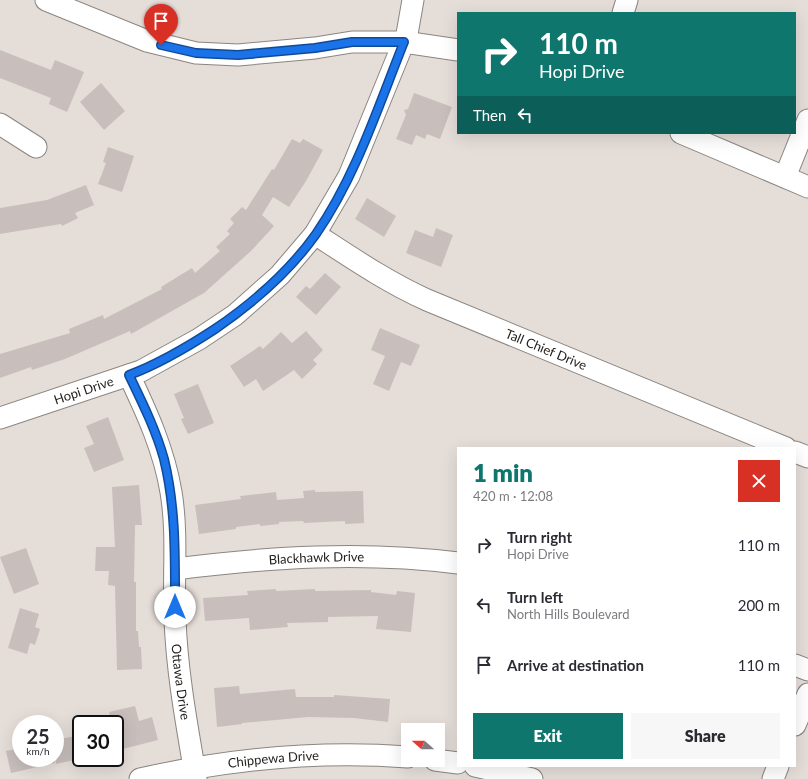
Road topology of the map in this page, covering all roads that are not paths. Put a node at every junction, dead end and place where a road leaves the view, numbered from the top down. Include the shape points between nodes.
1 (46, 0) edge
2 (413, 0) edge
3 (627, 0) edge
4 (623, 12) edge
5 (404, 42) junction
6 (457, 50) edge
7 (808, 120) edge
8 (0, 124) edge
9 (683, 134) edge
10 (36, 147) dead end
11 (785, 177) junction
12 (808, 187) edge
13 (316, 234) junction
14 (129, 375) junction
15 (0, 418) edge
16 (784, 447) edge
17 (796, 452) edge
18 (808, 457) edge
19 (457, 563) edge
20 (174, 569) junction
21 (796, 665) edge
22 (808, 670) edge
23 (808, 694) edge
24 (796, 723) edge
25 (401, 757) edge
26 (445, 762) edge
27 (457, 764) edge
28 (478, 767) edge
29 (778, 767) edge
30 (195, 774) edge
31 (140, 779) edge
32 (532, 779) edge
33 (773, 779) edge

1 - 5 street via 147,41 196,53 238,55 352,42
2 - 5 street, Hopi Drive
3 - 4 street
5 - 6 street
5 - 13 street, Hopi Drive via 349,176
7 - 11 street
8 - 10 street
9 - 11 street
11 - 12 street
13 - 14 street, Hopi Drive via 280,275 234,315 199,339
13 - 16 street, Tall Chief Drive via 361,264 420,297
14 - 15 street, Hopi Drive
14 - 20 street, Ottawa Drive via 153,428 171,492
17 - 18 street
19 - 20 street, Blackhawk Drive via 379,556 325,556 271,558
20 - 30 street, Ottawa Drive via 177,657
21 - 22 street
23 - 24 street
25 - 30 street, Chippewa Drive via 354,754 285,756 235,761
26 - 27 street
28 - 32 street
29 - 33 street
30 - 31 street, Chippewa Drive

